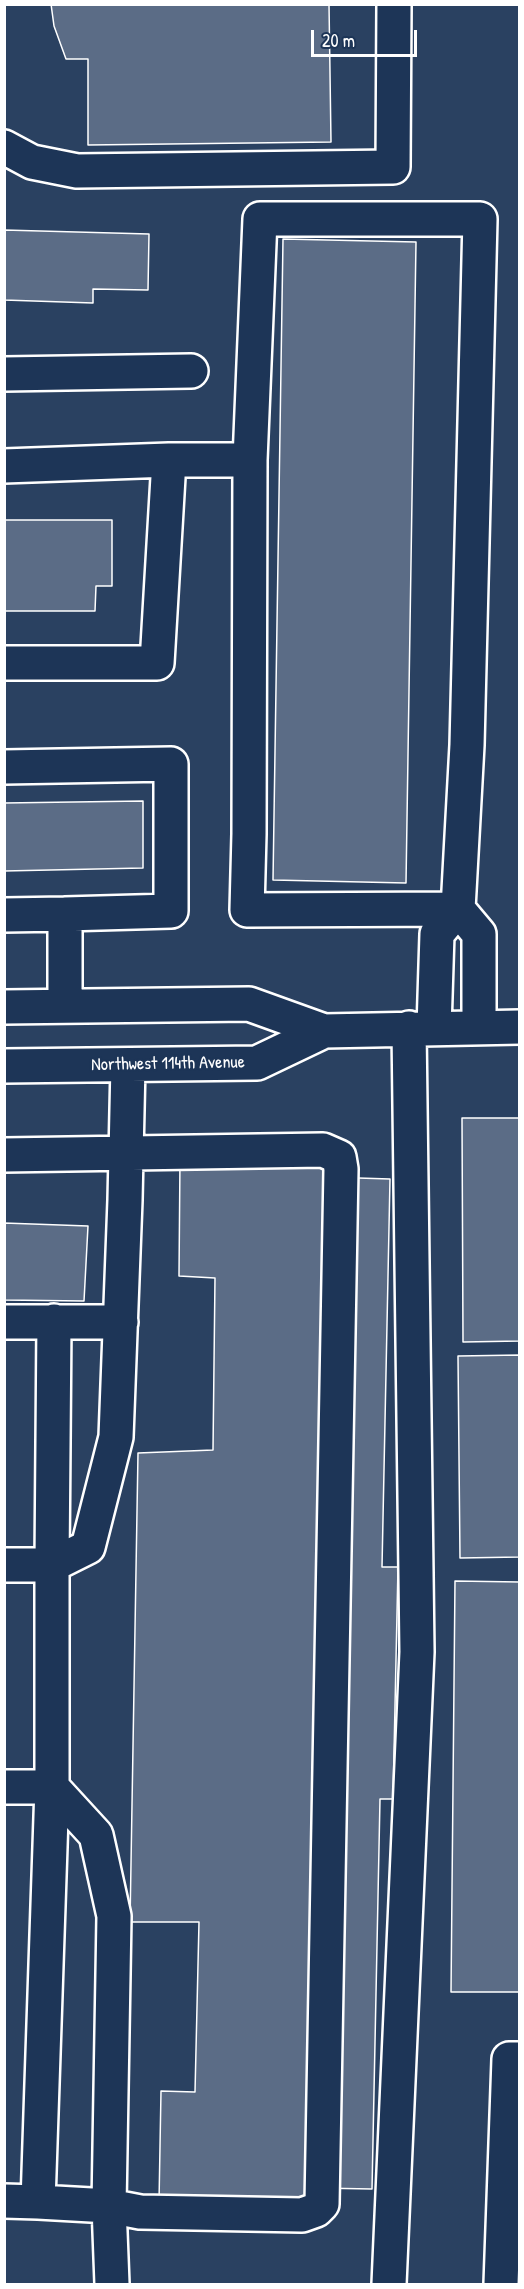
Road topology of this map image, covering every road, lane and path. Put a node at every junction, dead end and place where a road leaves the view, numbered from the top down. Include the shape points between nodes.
1 (394, 4) edge
2 (4, 147) edge
3 (191, 371) dead end
4 (4, 374) edge
5 (169, 460) junction
6 (250, 460) junction
7 (4, 466) edge
8 (4, 663) edge
9 (4, 767) edge
10 (458, 909) junction
11 (65, 914) junction
12 (4, 915) edge
13 (65, 1006) junction
14 (4, 1007) edge
15 (519, 1027) edge
16 (421, 1028) junction
17 (479, 1028) junction
18 (324, 1031) junction
19 (128, 1065) junction
20 (4, 1066) edge
21 (126, 1152) junction
22 (4, 1155) edge
23 (54, 1321) junction
24 (4, 1322) edge
25 (121, 1322) junction
26 (4, 1565) edge
27 (52, 1565) junction
28 (4, 1787) edge
29 (52, 1787) junction
30 (519, 2059) edge
31 (4, 2201) edge
32 (38, 2202) junction
33 (110, 2206) junction
34 (112, 2284) edge
35 (389, 2284) edge
36 (501, 2284) edge

1 - 2 street via 393,167 77,171 32,162
3 - 4 street
5 - 6 street
5 - 7 street
5 - 8 street via 157,663
6 - 10 street via 247,910
6 - 10 street via 260,219 480,219 467,746
9 - 11 street via 171,764 171,911
10 - 16 street via 437,934
10 - 17 street via 479,934
11 - 12 street
11 - 13 street
13 - 14 street, Northwest 114th Avenue
13 - 18 street, Northwest 114th Avenue via 249,1004
15 - 17 street, Northwest 114th Avenue
16 - 17 street, Northwest 114th Avenue
16 - 18 street, Northwest 114th Avenue
16 - 35 street via 417,1652
18 - 19 street, Northwest 114th Avenue via 257,1063
19 - 20 street, Northwest 114th Avenue
19 - 21 street
21 - 22 street
21 - 25 street
21 - 33 street via 323,1150 339,1157 341,1169 322,2204 302,2215 140,2212
23 - 24 street
23 - 25 street
23 - 27 street
25 - 27 street via 116,1437 88,1546
26 - 27 street
27 - 29 street
28 - 29 street
29 - 32 street
29 - 33 street via 96,1835 114,1916
30 - 36 street via 509,2059
31 - 32 street
32 - 33 street
33 - 34 street

